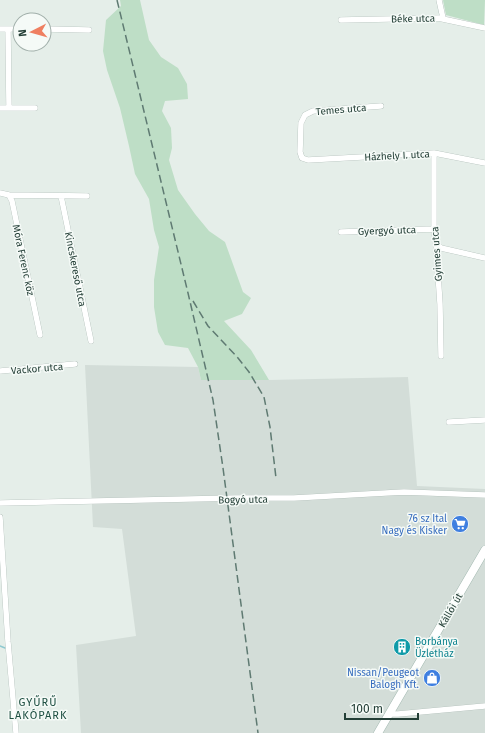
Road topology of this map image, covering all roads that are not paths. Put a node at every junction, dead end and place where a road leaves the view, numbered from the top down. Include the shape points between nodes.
1 (439, 0) edge
2 (443, 18) junction
3 (341, 20) dead end
4 (485, 28) edge
5 (0, 29) edge
6 (8, 29) junction
7 (12, 29) edge
8 (52, 30) edge
9 (89, 30) dead end
10 (381, 106) dead end
11 (0, 108) edge
12 (9, 108) junction
13 (35, 108) dead end
14 (434, 153) junction
15 (308, 160) joint
16 (485, 163) edge
17 (0, 193) edge
18 (9, 195) junction
19 (61, 196) junction
20 (87, 196) dead end
21 (434, 229) junction
22 (340, 232) dead end
23 (436, 244) junction
24 (485, 258) edge
25 (40, 335) dead end
26 (90, 341) dead end
27 (441, 356) dead end
28 (75, 364) dead end
29 (0, 371) edge
30 (485, 420) edge
31 (449, 422) dead end
32 (485, 495) edge
33 (0, 503) edge
34 (0, 517) edge
35 (485, 550) edge
36 (485, 706) edge
37 (390, 714) junction
38 (16, 733) edge
39 (378, 733) edge

1 - 2 street
2 - 3 street, Béke utca
2 - 4 street, Béke utca
5 - 6 street
6 - 7 street
6 - 12 street
8 - 9 street
10 - 15 street, Temes utca via 313,111 305,115 300,123 300,152 302,158
11 - 12 street
12 - 13 street
14 - 15 street, Házhely I. utca
14 - 16 street, Házhely I. utca
14 - 21 street, Gyimes utca
17 - 18 street
18 - 19 street
18 - 25 street, Móra Ferenc köz
19 - 20 street
19 - 26 street, Kincskereső utca
21 - 22 street, Gyergyó utca
21 - 23 street, Gyimes utca
23 - 24 street via 441,248
23 - 27 street, Gyimes utca
28 - 29 street, Vackor utca
30 - 31 street
32 - 33 street, Bogyó utca via 404,492 294,498
34 - 38 street
35 - 37 main road, Kállói út
36 - 37 street
37 - 39 main road, Kállói út

